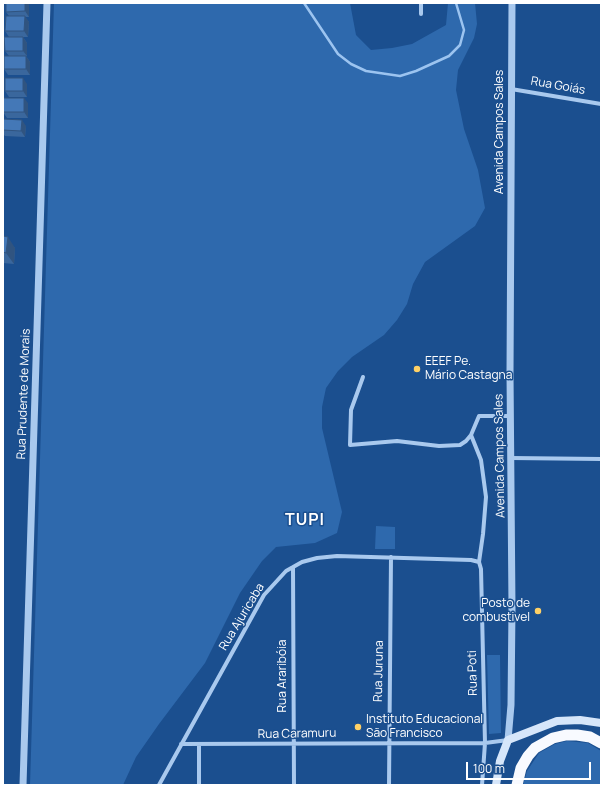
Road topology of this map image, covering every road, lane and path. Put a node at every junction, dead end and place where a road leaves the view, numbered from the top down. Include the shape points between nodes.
1 (47, 3) edge
2 (421, 3) edge
3 (512, 3) edge
4 (421, 14) dead end
5 (511, 88) junction
6 (601, 104) edge
7 (363, 377) dead end
8 (511, 416) junction
9 (471, 435) junction
10 (511, 458) junction
11 (601, 459) edge
12 (391, 557) junction
13 (479, 562) junction
14 (293, 567) junction
15 (601, 723) edge
16 (508, 740) junction
17 (388, 742) junction
18 (485, 743) junction
19 (601, 743) edge
20 (181, 744) junction
21 (294, 744) junction
22 (199, 745) junction
23 (22, 785) edge
24 (159, 785) edge
25 (199, 785) edge
26 (294, 785) edge
27 (389, 785) edge
28 (482, 785) edge
29 (496, 785) edge
30 (517, 785) edge

1 - 23 street, Rua Prudente de Morais
2 - 4 street
3 - 5 street, Avenida Campos Sales
5 - 6 street, Rua Goiás
5 - 8 street, Avenida Campos Sales
7 - 9 street via 351,410 350,445 397,441 450,447 463,444
8 - 9 street via 479,416
8 - 10 street, Avenida Campos Sales
9 - 13 street, Rua Poti via 481,460 485,484 485,515
10 - 11 street
10 - 16 street, Avenida Campos Sales via 511,690
12 - 13 street, Rua Ajuricaba
12 - 14 street, Rua Ajuricaba via 317,558
12 - 17 street, Rua Juruna
13 - 18 street, Rua Poti
14 - 20 street, Rua Ajuricaba via 264,595
14 - 21 street, Rua Araribóia
15 - 16 main road via 580,720 557,721
16 - 18 street, Rua Caramuru
16 - 29 main road via 500,761
17 - 18 street, Rua Caramuru
17 - 21 street, Rua Caramuru
17 - 27 street, Rua Juruna
18 - 28 street, Rua Poti
19 - 30 highway via 590,737 566,735 542,744 528,756 521,768
20 - 22 street, Rua Caramuru
20 - 24 street, Rua Ajuricaba
21 - 22 street, Rua Caramuru
21 - 26 street, Rua Araribóia
22 - 25 street

